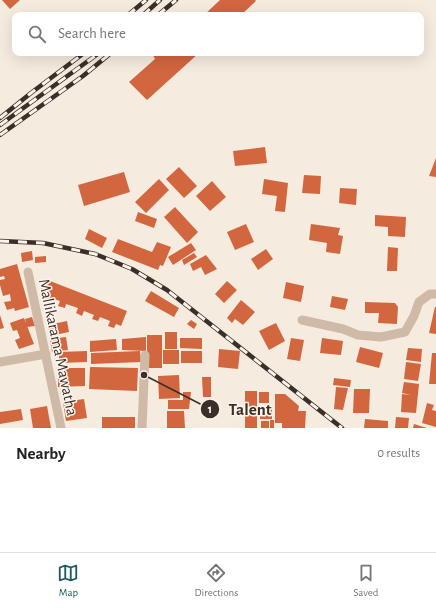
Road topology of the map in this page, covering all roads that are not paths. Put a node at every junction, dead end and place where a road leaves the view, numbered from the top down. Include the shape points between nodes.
1 (28, 272) dead end
2 (436, 294) edge
3 (302, 320) dead end
4 (46, 354) junction
5 (145, 355) dead end
6 (0, 362) edge
7 (61, 428) edge
8 (142, 428) edge

1 - 4 street, Mallikarama Mawatha
2 - 3 street via 430,294 419,302 405,332 381,337 358,335
4 - 6 street
4 - 7 street, Mallikarama Mawatha
5 - 8 street

